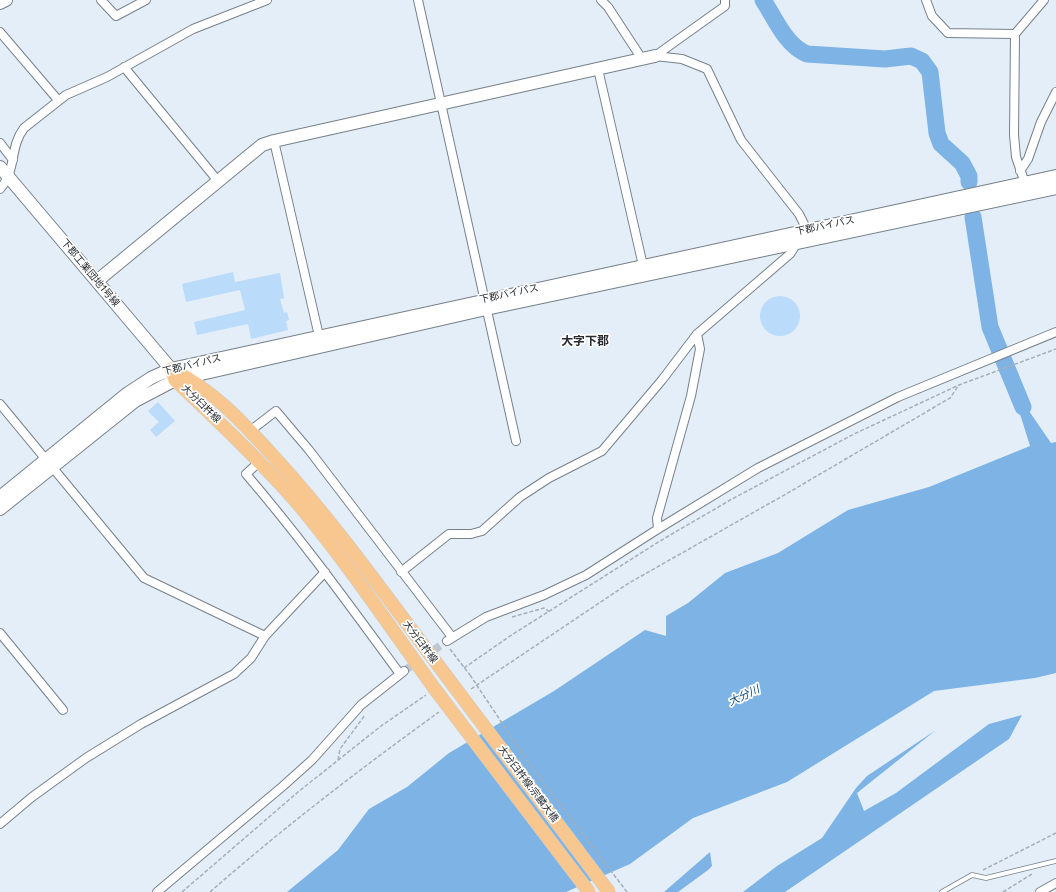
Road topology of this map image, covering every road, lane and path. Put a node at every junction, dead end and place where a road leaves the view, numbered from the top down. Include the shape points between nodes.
1 (6, 0) edge
2 (101, 0) edge
3 (146, 0) edge
4 (267, 0) edge
5 (418, 0) edge
6 (601, 0) edge
7 (725, 0) edge
8 (926, 0) edge
9 (1044, 0) edge
10 (0, 3) edge
11 (0, 32) edge
12 (1015, 34) junction
13 (655, 56) junction
14 (642, 59) junction
15 (124, 67) junction
16 (598, 69) junction
17 (1056, 92) edge
18 (58, 100) junction
19 (440, 103) junction
20 (274, 141) junction
21 (0, 143) edge
22 (13, 160) junction
23 (0, 167) edge
24 (1020, 171) junction
25 (1056, 176) edge
26 (9, 177) junction
27 (218, 181) junction
28 (0, 188) edge
29 (1026, 188) junction
30 (1056, 188) edge
31 (807, 230) junction
32 (797, 243) junction
33 (644, 270) junction
34 (97, 281) junction
35 (485, 304) junction
36 (1056, 332) edge
37 (697, 334) junction
38 (319, 336) junction
39 (1056, 349) edge
40 (178, 376) junction
41 (959, 385) junction
42 (0, 404) edge
43 (250, 431) junction
44 (516, 441) dead end
45 (259, 462) junction
46 (48, 464) junction
47 (0, 497) edge
48 (0, 509) edge
49 (658, 528) junction
50 (325, 572) junction
51 (401, 572) junction
52 (550, 612) junction
53 (508, 619) dead end
54 (0, 633) edge
55 (265, 636) junction
56 (464, 668) dead end
57 (470, 675) dead end
58 (446, 677) joint
59 (430, 691) junction
60 (467, 691) dead end
61 (442, 709) dead end
62 (63, 710) dead end
63 (368, 712) dead end
64 (338, 760) junction
65 (0, 824) edge
66 (1056, 833) edge
67 (1056, 861) edge
68 (1034, 873) dead end
69 (972, 875) junction
70 (1056, 883) edge
71 (157, 892) edge
72 (182, 892) edge
73 (210, 892) edge
74 (590, 892) edge
75 (610, 892) edge
76 (627, 892) edge
77 (942, 892) edge
78 (1003, 892) edge
79 (1040, 892) edge

1 - 10 street
2 - 3 street via 116,16
4 - 15 street via 192,29
5 - 19 street
6 - 14 street
7 - 13 street via 725,6
8 - 12 street via 932,16 948,32
9 - 12 street
11 - 18 street
12 - 24 street via 1014,135
13 - 14 street
13 - 31 street via 682,59 707,69 741,140 799,214
14 - 16 street
15 - 18 street
15 - 27 street
16 - 19 street
16 - 33 street
17 - 24 street via 1041,122 1028,160
18 - 22 street via 24,128 16,142
19 - 20 street
19 - 35 street
20 - 27 street via 256,150
20 - 38 street
21 - 22 street
22 - 26 street
23 - 26 street, 下郡工業団地1号線
24 - 29 street
25 - 29 street, 下郡バイパス
26 - 28 street
26 - 34 street, 下郡工業団地1号線
27 - 34 street
29 - 30 street, 下郡バイパス
29 - 31 street, 下郡バイパス
29 - 32 street, 下郡バイパス
31 - 33 street, 下郡バイパス
32 - 33 street, 下郡バイパス
32 - 37 street via 790,254
33 - 35 street, 下郡バイパス
34 - 40 street, 下郡工業団地1号線
35 - 38 street, 下郡バイパス
35 - 40 street, 下郡バイパス
35 - 44 street
36 - 49 street via 898,397 758,468
37 - 49 street via 700,349 691,396 657,518
37 - 51 street via 602,451 549,478 482,531 449,534
38 - 40 street, 下郡バイパス
39 - 41 path
40 - 43 main road, 大分臼杵線 via 216,397
40 - 45 main road, 大分臼杵線
40 - 46 street, 下郡バイパス via 151,378 128,393
41 - 52 path via 854,434 732,499 660,541
41 - 60 path via 950,398 629,583
42 - 46 street
43 - 51 street via 276,411 309,450
43 - 58 main road, 大分臼杵線 via 306,493
45 - 50 street via 246,474
45 - 59 main road, 大分臼杵線 via 294,500 333,549
46 - 47 street, 下郡バイパス
46 - 48 street, 下郡バイパス
46 - 55 street via 144,578
49 - 51 street via 586,575 544,595 486,617 449,639
50 - 55 street
50 - 71 street via 402,672 361,705 312,760
52 - 53 path via 544,608
52 - 56 path
54 - 62 street
55 - 65 street via 251,658 234,674 141,724 86,758
57 - 76 path, bridge via 528,762
58 - 75 main road, 大分臼杵線;宗麟大橋, bridge
59 - 64 path
59 - 74 main road, 大分臼杵線;宗麟大橋, bridge
61 - 73 path via 271,839
63 - 64 path via 340,748
64 - 72 path
66 - 69 path
67 - 69 lane via 986,878
68 - 78 path
69 - 77 lane
70 - 79 street

